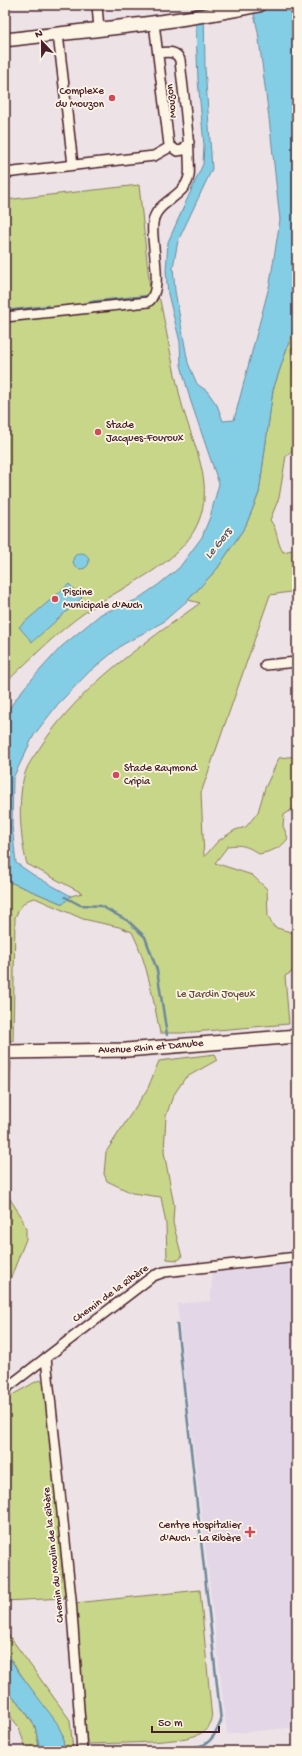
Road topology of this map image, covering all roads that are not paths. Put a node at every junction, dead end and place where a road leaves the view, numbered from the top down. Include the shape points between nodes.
1 (97, 5) edge
2 (259, 5) edge
3 (154, 23) junction
4 (99, 30) junction
5 (58, 34) junction
6 (5, 40) edge
7 (158, 53) junction
8 (188, 142) junction
9 (170, 148) junction
10 (73, 165) junction
11 (5, 173) edge
12 (5, 317) edge
13 (297, 662) edge
14 (265, 665) dead end
15 (297, 1036) edge
16 (10, 1052) edge
17 (297, 1257) edge
18 (46, 1358) junction
19 (5, 1389) edge
20 (82, 1751) edge

1 - 4 street
2 - 3 street
3 - 4 street
3 - 7 street, Mouzon
4 - 5 street
5 - 6 street
5 - 10 street
7 - 8 street, Mouzon via 173,52 179,57
7 - 9 street, Mouzon
8 - 9 street via 183,150
8 - 12 street, Mouzon via 189,176 186,185 162,206 153,218 156,286 152,299 148,302
9 - 10 street via 154,156
10 - 11 street
13 - 14 street
15 - 16 street, Avenue Rhin et Danube via 140,1050
17 - 18 street, Chemin de la Ribère via 170,1271 153,1276
18 - 19 street, Chemin de la Ribère
18 - 20 street, Chemin du Moulin de la Ribère

